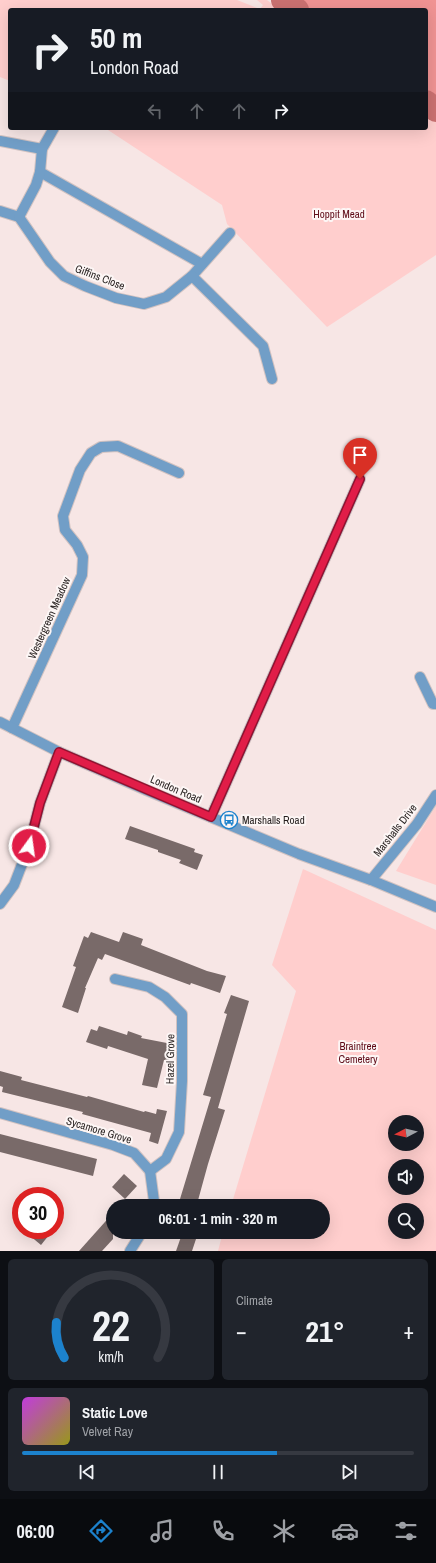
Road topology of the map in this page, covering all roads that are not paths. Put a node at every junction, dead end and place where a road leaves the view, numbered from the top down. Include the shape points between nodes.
1 (53, 130) edge
2 (0, 141) edge
3 (42, 148) junction
4 (40, 172) junction
5 (0, 210) edge
6 (19, 217) junction
7 (230, 233) dead end
8 (202, 264) junction
9 (192, 276) junction
10 (272, 379) dead end
11 (179, 473) dead end
12 (360, 479) dead end
13 (420, 677) dead end
14 (436, 704) edge
15 (0, 722) edge
16 (12, 728) junction
17 (59, 752) junction
18 (436, 795) edge
19 (211, 817) junction
20 (371, 880) junction
21 (0, 904) edge
22 (436, 907) edge
23 (115, 979) dead end
24 (0, 1114) edge
25 (150, 1171) junction
26 (154, 1199) edge
27 (138, 1239) edge
28 (130, 1251) edge

1 - 3 street
2 - 3 street
3 - 4 street
4 - 6 street
4 - 8 street
5 - 6 street
6 - 9 street, Giffins Close via 50,262 64,276 116,298 144,304 166,298
7 - 8 street, Giffins Close
8 - 9 street, Giffins Close
9 - 10 street via 263,346
11 - 16 street, Westergreen Meadow via 118,446 101,447 87,459 80,470 63,516 65,530 78,545 83,557 82,575
12 - 19 street
13 - 14 street via 433,704
15 - 16 street, London Road
16 - 17 street, London Road
17 - 19 street, London Road
17 - 21 street via 14,885
18 - 20 street, Marshalls Drive via 417,824
19 - 20 street, London Road via 299,854
20 - 22 street, London Road
23 - 25 street, Hazel Grove via 149,987 182,1014 179,1132 166,1159
24 - 25 street, Sycamore Grove via 134,1153
25 - 26 street
27 - 28 street

